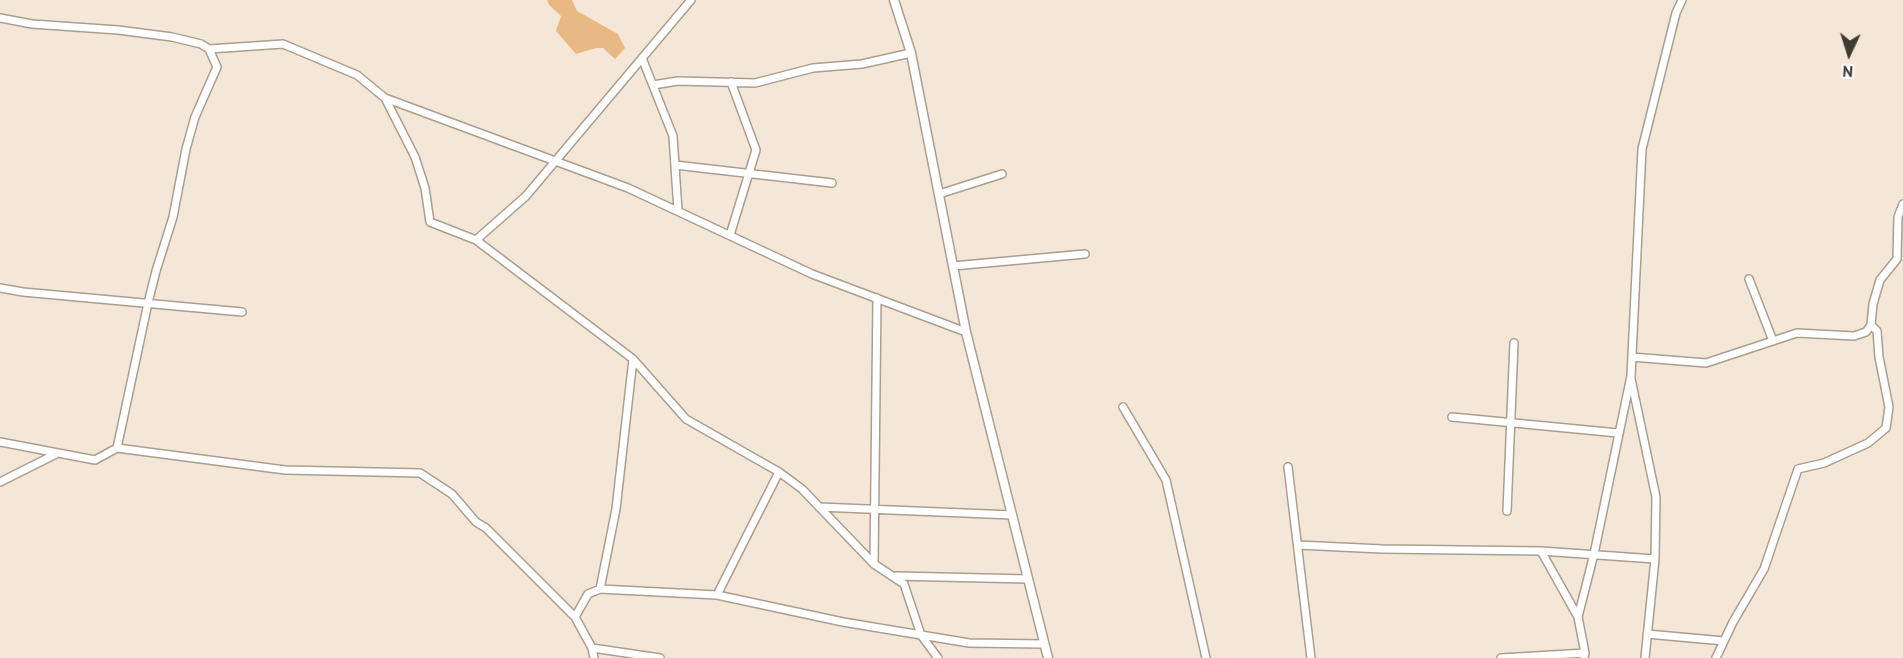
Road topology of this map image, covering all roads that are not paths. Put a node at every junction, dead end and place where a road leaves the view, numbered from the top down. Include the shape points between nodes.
1 (691, 0) edge
2 (894, 0) edge
3 (1682, 0) edge
4 (0, 18) edge
5 (209, 49) junction
6 (910, 53) junction
7 (642, 58) junction
8 (731, 82) junction
9 (653, 85) junction
10 (385, 98) junction
11 (555, 161) junction
12 (675, 165) junction
13 (748, 174) junction
14 (1002, 174) dead end
15 (832, 183) dead end
16 (939, 195) junction
17 (1903, 204) edge
18 (678, 211) junction
19 (730, 236) junction
20 (476, 240) junction
21 (1085, 254) dead end
22 (953, 267) junction
23 (1749, 279) dead end
24 (0, 288) edge
25 (877, 298) junction
26 (148, 303) junction
27 (242, 312) dead end
28 (1871, 325) junction
29 (966, 332) junction
30 (1773, 341) junction
31 (1514, 343) dead end
32 (1632, 357) junction
33 (633, 359) junction
34 (1631, 376) junction
35 (1123, 407) dead end
36 (1452, 417) dead end
37 (1511, 423) junction
38 (1618, 433) junction
39 (0, 442) edge
40 (117, 448) junction
41 (56, 454) junction
42 (1288, 467) dead end
43 (779, 472) junction
44 (0, 482) edge
45 (819, 507) junction
46 (874, 509) junction
47 (1507, 511) dead end
48 (1012, 515) junction
49 (1298, 545) junction
50 (1541, 550) junction
51 (1594, 554) junction
52 (1655, 559) junction
53 (874, 564) junction
54 (893, 576) junction
55 (1028, 579) junction
56 (600, 589) junction
57 (717, 595) junction
58 (575, 617) junction
59 (1578, 617) junction
60 (1647, 634) junction
61 (921, 635) junction
62 (1724, 641) junction
63 (1044, 644) junction
64 (592, 648) junction
65 (1584, 655) edge
66 (594, 658) edge
67 (660, 658) edge
68 (938, 658) edge
69 (1048, 658) edge
70 (1206, 658) edge
71 (1311, 658) edge
72 (1501, 658) edge
73 (1644, 658) edge
74 (1716, 658) edge

1 - 7 street
2 - 6 street
3 - 32 street via 1642,149
4 - 5 street via 154,34
5 - 10 street via 283,44 357,75
5 - 26 street via 217,67 195,117 173,217
6 - 8 street via 862,64 813,68 755,83
6 - 16 street
7 - 9 street
7 - 11 street
8 - 9 street via 678,81
8 - 13 street via 756,150
9 - 12 street via 673,136
10 - 11 street
10 - 20 street via 415,157 430,222
11 - 18 street
11 - 20 street via 526,196
12 - 13 street
12 - 18 street
13 - 15 street
13 - 19 street
14 - 16 street
16 - 22 street
17 - 28 street via 1898,217 1897,259 1880,280
18 - 19 street
19 - 25 street via 812,274
20 - 33 street
21 - 22 street
22 - 29 street
23 - 30 street
24 - 26 street
25 - 29 street
25 - 46 street
26 - 27 street
26 - 40 street
28 - 30 street via 1866,332 1854,336 1797,333
28 - 62 street via 1877,331 1888,407 1886,428 1868,443 1824,463 1798,469 1764,569
29 - 48 street
30 - 32 street via 1706,363
31 - 37 street
32 - 34 street
33 - 43 street via 686,419
33 - 56 street via 616,509
34 - 38 street
34 - 52 street via 1656,497
35 - 70 street via 1166,480
36 - 37 street
37 - 38 street
37 - 47 street
38 - 51 street
39 - 41 street
40 - 41 street via 95,460
40 - 58 street via 285,470 420,473 452,494
41 - 44 street
42 - 49 street
43 - 45 street
43 - 57 street
45 - 46 street
45 - 53 street
46 - 48 street
46 - 53 street
48 - 55 street
49 - 50 street
49 - 71 street
50 - 51 street
50 - 59 street
51 - 52 street
51 - 59 street
52 - 60 street
53 - 54 street
54 - 55 street
54 - 61 street via 904,584
55 - 63 street
56 - 57 street
56 - 58 street via 588,594
57 - 61 street
58 - 64 street
59 - 65 street
60 - 62 street
60 - 73 street
61 - 63 street via 969,643
61 - 68 street
62 - 74 street
63 - 69 street
64 - 66 street
64 - 67 street
65 - 72 street

